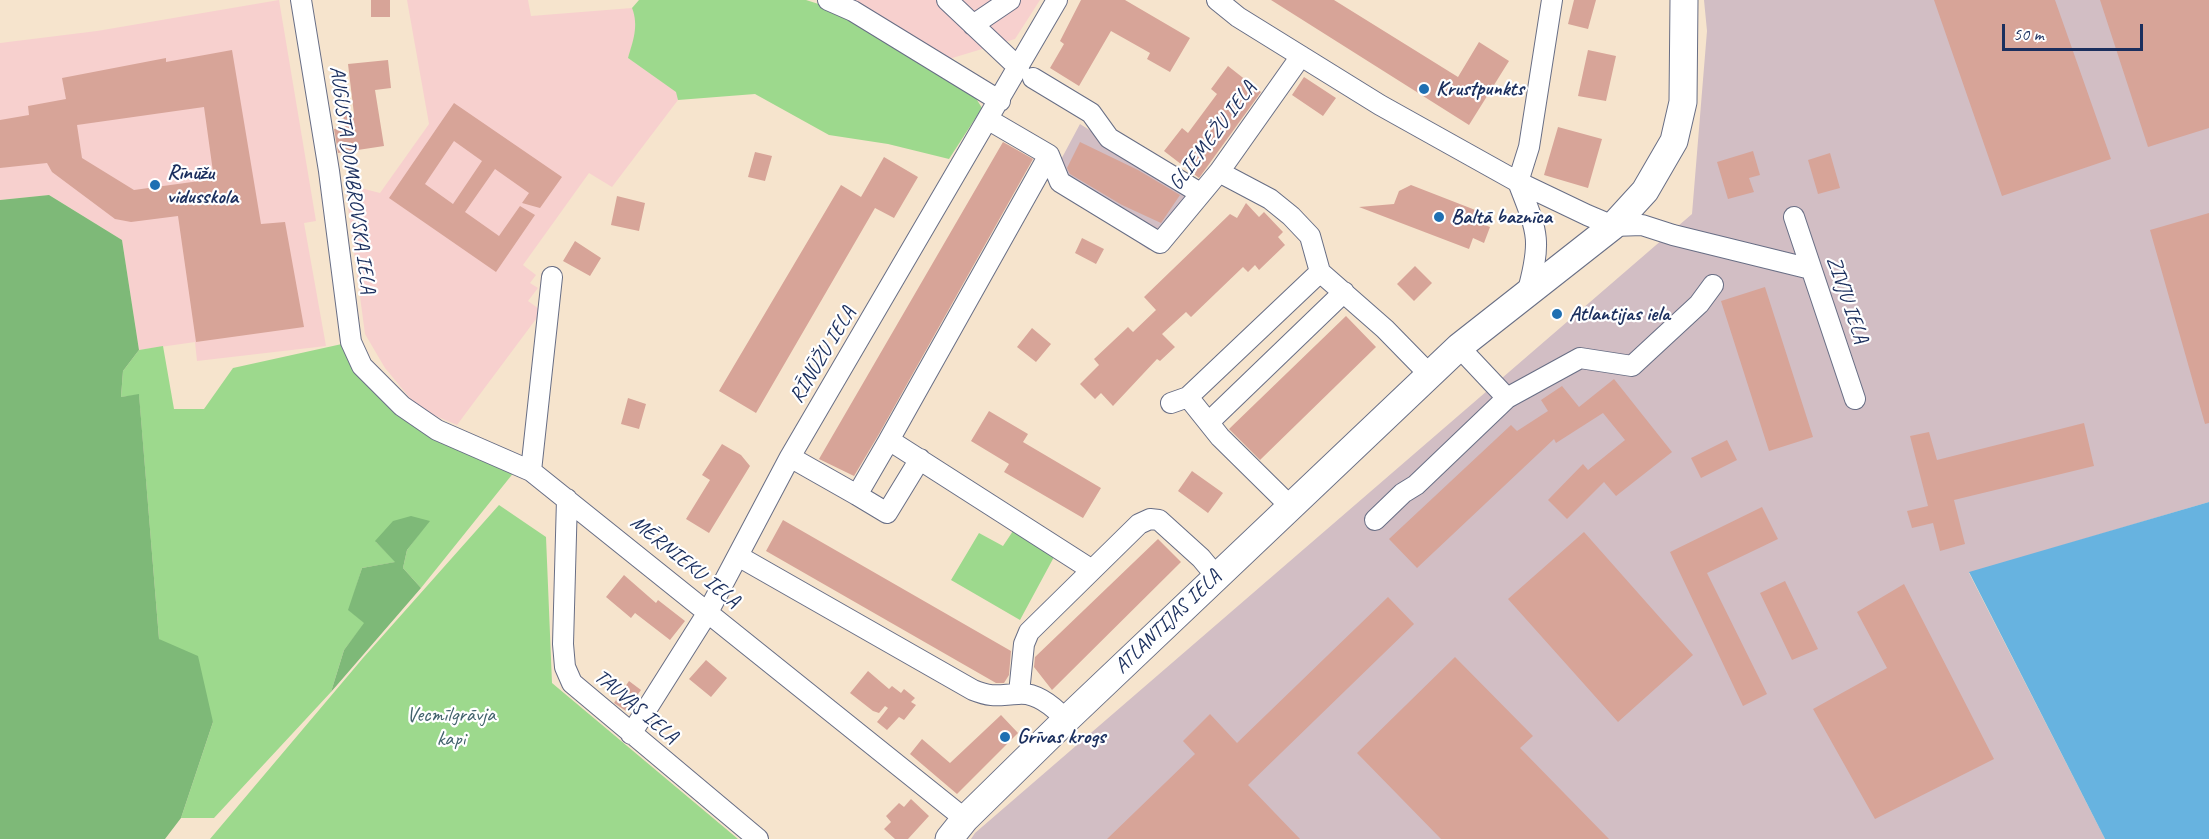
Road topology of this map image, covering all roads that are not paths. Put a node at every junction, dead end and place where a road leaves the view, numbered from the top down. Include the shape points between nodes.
1 (301, 0) edge
2 (828, 0) edge
3 (947, 0) edge
4 (1010, 0) edge
5 (1057, 0) edge
6 (1217, 0) edge
7 (1552, 0) edge
8 (1684, 0) edge
9 (857, 5) edge
10 (973, 25) junction
11 (1301, 56) junction
12 (1026, 73) junction
13 (1000, 101) junction
14 (989, 120) junction
15 (1049, 155) junction
16 (1220, 172) junction
17 (1518, 182) junction
18 (1200, 193) junction
19 (1794, 217) dead end
20 (1614, 226) junction
21 (1812, 269) junction
22 (1320, 272) junction
23 (552, 277) dead end
24 (1713, 285) dead end
25 (1344, 292) junction
26 (1527, 294) junction
27 (1459, 347) junction
28 (362, 366) joint
29 (1430, 375) junction
30 (1507, 398) junction
31 (1855, 399) dead end
32 (1210, 421) junction
33 (889, 440) junction
34 (790, 457) junction
35 (920, 459) junction
36 (531, 471) junction
37 (857, 495) junction
38 (567, 499) junction
39 (1290, 506) junction
40 (1375, 520) dead end
41 (738, 556) junction
42 (1092, 570) junction
43 (1216, 576) junction
44 (708, 612) junction
45 (1019, 693) junction
46 (1066, 720) junction
47 (631, 735) junction
48 (957, 829) edge
49 (758, 839) edge

1 - 28 street, AUGUSTA DOMBROVSKA IELA via 351,342
2 - 9 street
3 - 10 street
4 - 10 street
5 - 12 street, RĪNŪŽU IELA
6 - 11 street
7 - 17 street via 1529,147
8 - 20 main road, ATLANTIJAS IELA via 1683,102 1674,141 1646,191
9 - 13 street
10 - 12 street
11 - 16 street, GLIEMEŽU IELA
11 - 17 street
12 - 13 street, RĪNŪŽU IELA
12 - 18 street via 1091,113 1109,138
13 - 14 street, RĪNŪŽU IELA
14 - 15 street
14 - 34 street, RĪNŪŽU IELA
15 - 18 street, GLIEMEŽU IELA via 1060,182 1160,243
15 - 33 street
16 - 18 street, GLIEMEŽU IELA
16 - 22 street via 1270,199 1291,216 1310,236
17 - 20 street
17 - 26 street via 1537,233 1537,258
19 - 21 street, ZIVJU IELA
20 - 21 street via 1642,225
20 - 26 main road, ATLANTIJAS IELA
21 - 31 street, ZIVJU IELA
22 - 25 street
22 - 32 street via 1180,400
23 - 36 street
24 - 30 street via 1699,304 1632,366 1580,357
25 - 29 street
25 - 32 street
26 - 27 main road, ATLANTIJAS IELA
27 - 29 main road, ATLANTIJAS IELA
27 - 30 street
28 - 36 street, MĒRNIEKU IELA via 402,406 437,430
29 - 39 main road, ATLANTIJAS IELA
30 - 40 street
32 - 39 street via 1220,437
33 - 35 street
33 - 37 street
34 - 37 street
34 - 41 street, RĪNŪŽU IELA
35 - 37 street via 887,513
35 - 42 street
36 - 38 street, MĒRNIEKU IELA
38 - 44 street, MĒRNIEKU IELA
38 - 47 street, TAUVAS IELA via 565,667 572,683
39 - 43 main road, ATLANTIJAS IELA
41 - 44 street, RĪNŪŽU IELA
41 - 45 street via 973,690 1002,698
42 - 43 street via 1139,524 1150,519 1165,525
42 - 45 street via 1029,632
43 - 46 main road, ATLANTIJAS IELA
44 - 47 street, RĪNŪŽU IELA
44 - 48 street, MĒRNIEKU IELA
45 - 46 street via 1050,704
46 - 48 main road, ATLANTIJAS IELA
47 - 49 street, TAUVAS IELA

